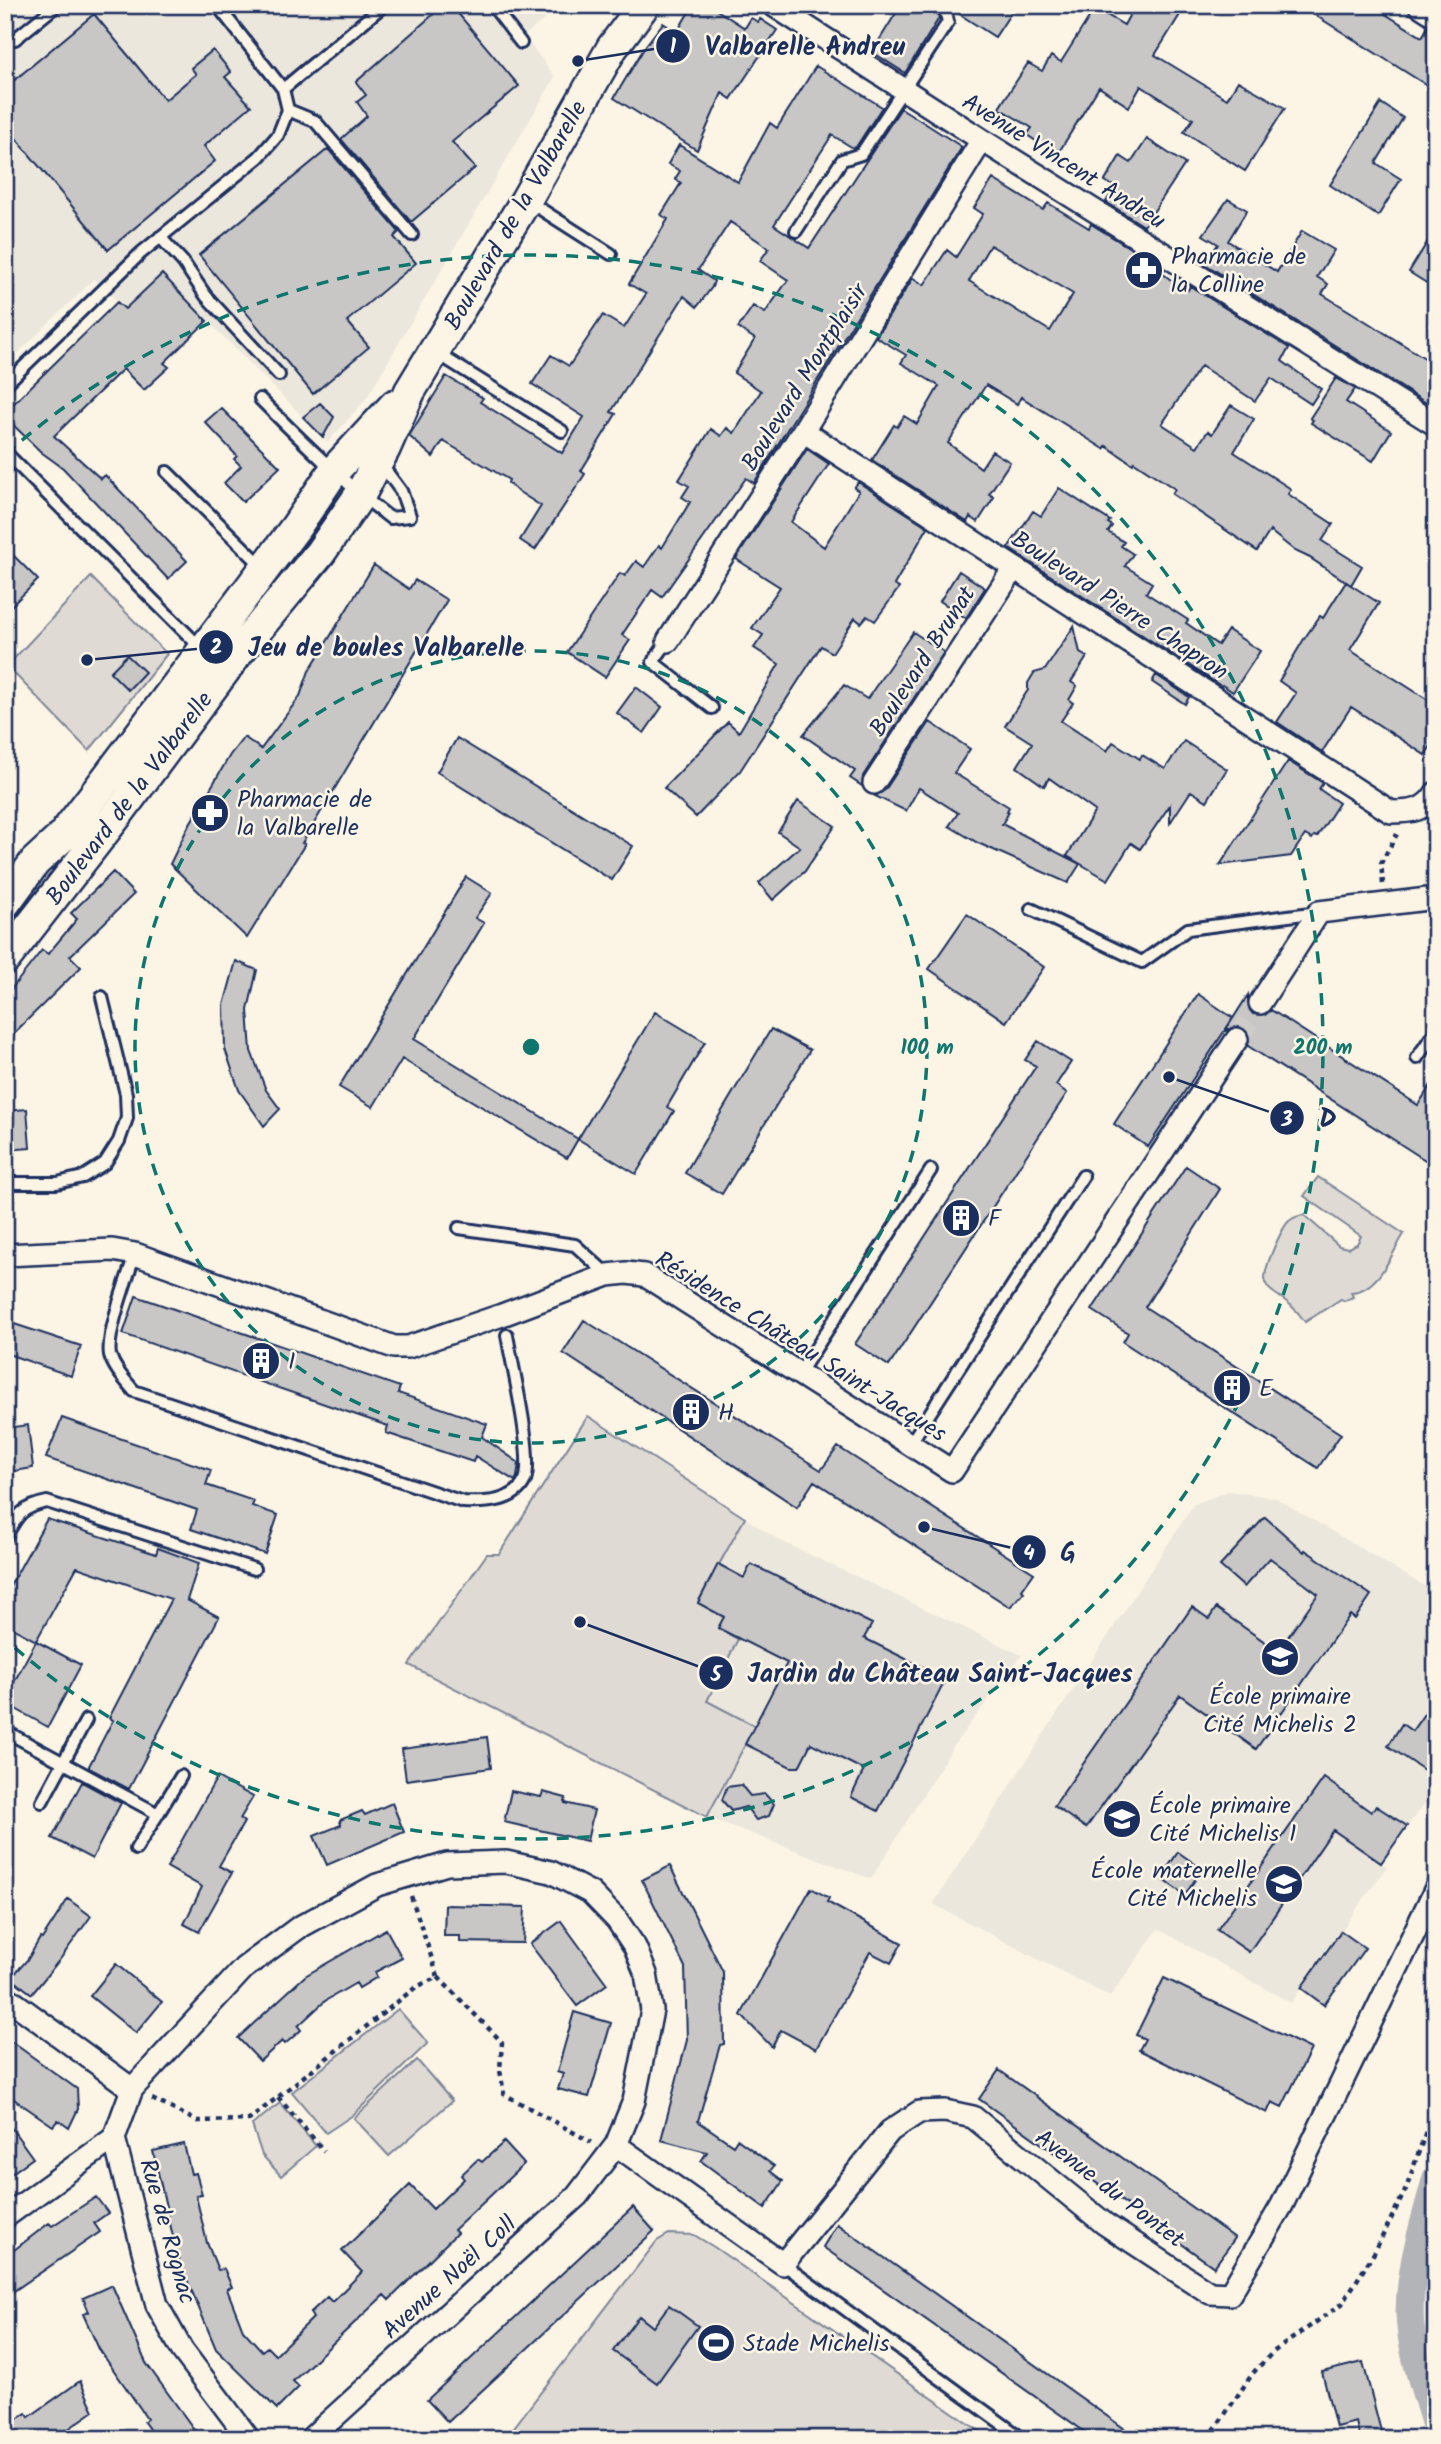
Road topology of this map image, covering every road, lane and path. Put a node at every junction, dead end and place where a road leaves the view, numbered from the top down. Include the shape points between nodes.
1 (57, 5) edge
2 (218, 5) edge
3 (384, 5) edge
4 (492, 5) edge
5 (644, 5) edge
6 (773, 5) edge
7 (944, 5) edge
8 (1419, 5) edge
9 (1436, 16) edge
10 (5, 38) edge
11 (521, 43) dead end
12 (283, 89) junction
13 (903, 89) junction
14 (288, 110) junction
15 (982, 140) junction
16 (526, 200) junction
17 (796, 231) dead end
18 (412, 235) dead end
19 (160, 237) junction
20 (611, 254) dead end
21 (435, 352) junction
22 (279, 375) dead end
23 (5, 385) edge
24 (260, 399) dead end
25 (1436, 425) edge
26 (803, 431) junction
27 (562, 432) dead end
28 (5, 452) edge
29 (367, 455) junction
30 (167, 472) dead end
31 (333, 472) junction
32 (360, 495) junction
33 (264, 568) junction
34 (1014, 568) junction
35 (668, 641) joint
36 (214, 660) junction
37 (712, 708) dead end
38 (874, 783) dead end
39 (1436, 793) edge
40 (1396, 835) dead end
41 (1381, 863) dead end
42 (1436, 898) edge
43 (5, 903) edge
44 (1031, 909) dead end
45 (1319, 912) junction
46 (5, 959) edge
47 (102, 997) dead end
48 (1260, 1003) tunnel mouth
49 (1436, 1030) edge
50 (1237, 1039) tunnel mouth
51 (1417, 1058) dead end
52 (930, 1170) dead end
53 (1083, 1176) dead end
54 (5, 1183) edge
55 (459, 1228) dead end
56 (135, 1254) junction
57 (5, 1255) edge
58 (608, 1275) junction
59 (507, 1335) dead end
60 (799, 1374) junction
61 (911, 1444) junction
62 (5, 1538) edge
63 (254, 1569) dead end
64 (86, 1720) dead end
65 (5, 1731) edge
66 (62, 1762) junction
67 (181, 1776) dead end
68 (42, 1802) dead end
69 (158, 1814) junction
70 (136, 1849) dead end
71 (404, 1875) junction
72 (1436, 1888) edge
73 (438, 1978) junction
74 (5, 1996) edge
75 (132, 2089) junction
76 (278, 2097) junction
77 (1436, 2102) edge
78 (114, 2138) junction
79 (613, 2149) junction
80 (324, 2151) dead end
81 (5, 2217) edge
82 (783, 2264) junction
83 (249, 2439) edge
84 (310, 2439) edge
85 (1023, 2439) edge
86 (1208, 2439) edge

1 - 10 lane via 15,39
2 - 12 lane
3 - 12 lane
4 - 11 lane
5 - 16 street, Boulevard de la Valbarelle via 612,48
6 - 13 street, Avenue Vincent Andreu
7 - 13 lane via 948,22
8 - 9 street
12 - 14 lane
13 - 15 street, Avenue Vincent Andreu
13 - 17 lane via 861,154 842,160
14 - 18 lane via 315,121
14 - 19 lane via 278,135 259,157
15 - 25 street, Avenue Vincent Andreu
15 - 26 street, Boulevard Montplaisir
16 - 20 lane
16 - 21 street, Boulevard de la Valbarelle
19 - 22 lane via 206,296
19 - 23 lane
21 - 27 lane
21 - 29 street, Boulevard de la Valbarelle via 410,391 381,418
24 - 31 lane
26 - 34 street, Boulevard Pierre Chapron
26 - 35 street, Boulevard Montplaisir
28 - 36 lane
29 - 31 street, Boulevard de la Valbarelle
29 - 32 street, Boulevard de la Valbarelle
29 - 32 lane via 401,491 410,516 390,518
30 - 33 lane
31 - 32 lane
31 - 33 street, Boulevard de la Valbarelle
32 - 36 street, Boulevard de la Valbarelle via 320,553
33 - 36 street, Boulevard de la Valbarelle
34 - 38 street, Boulevard Brunat
34 - 39 street, Boulevard Pierre Chapron via 1391,812 1411,812 1429,805
35 - 37 lane via 653,662
36 - 43 street, Boulevard de la Valbarelle via 62,837 35,862
36 - 46 street, Boulevard de la Valbarelle via 117,815
40 - 41 path
42 - 45 street
44 - 45 lane via 1142,962 1188,929
45 - 48 street
47 - 54 lane via 126,1094 127,1118 119,1141 105,1163 83,1177 57,1183
49 - 51 lane
50 - 61 street, Résidence Château Saint-Jacques via 952,1471
52 - 60 lane
53 - 61 lane
55 - 58 lane via 575,1245
56 - 57 street, Résidence Château Saint-Jacques via 112,1250
56 - 58 street, Résidence Château Saint-Jacques via 394,1347 408,1347
56 - 59 lane via 111,1335 110,1354 134,1391 463,1502 485,1504 507,1497 524,1482 529,1460
58 - 60 street, Résidence Château Saint-Jacques via 644,1275
60 - 61 street, Résidence Château Saint-Jacques
62 - 63 lane via 19,1513 47,1502
64 - 66 lane
65 - 66 lane
66 - 68 lane
66 - 69 lane
67 - 69 lane
69 - 70 lane
71 - 73 path
71 - 75 street, Avenue Noël Coll via 298,1927 244,1968
71 - 79 street, Avenue Noël Coll via 447,1864 506,1862 551,1872 591,1893 617,1920 646,1974 652,2010 634,2101
72 - 82 street, Avenue du Pontet via 1282,2205 1230,2294 1210,2293 1105,2224 973,2117 945,2111 919,2112 890,2131
73 - 76 path via 416,1987
73 - 79 path via 502,2042 504,2094
74 - 75 street
75 - 76 path via 197,2121 248,2120
75 - 78 street
76 - 80 path
77 - 86 path via 1406,2189 1342,2304 1273,2352
78 - 81 street
78 - 83 street, Rue de Rognac via 157,2305 182,2350
79 - 82 street
79 - 84 street, Avenue Noël Coll via 577,2196
82 - 85 lane

